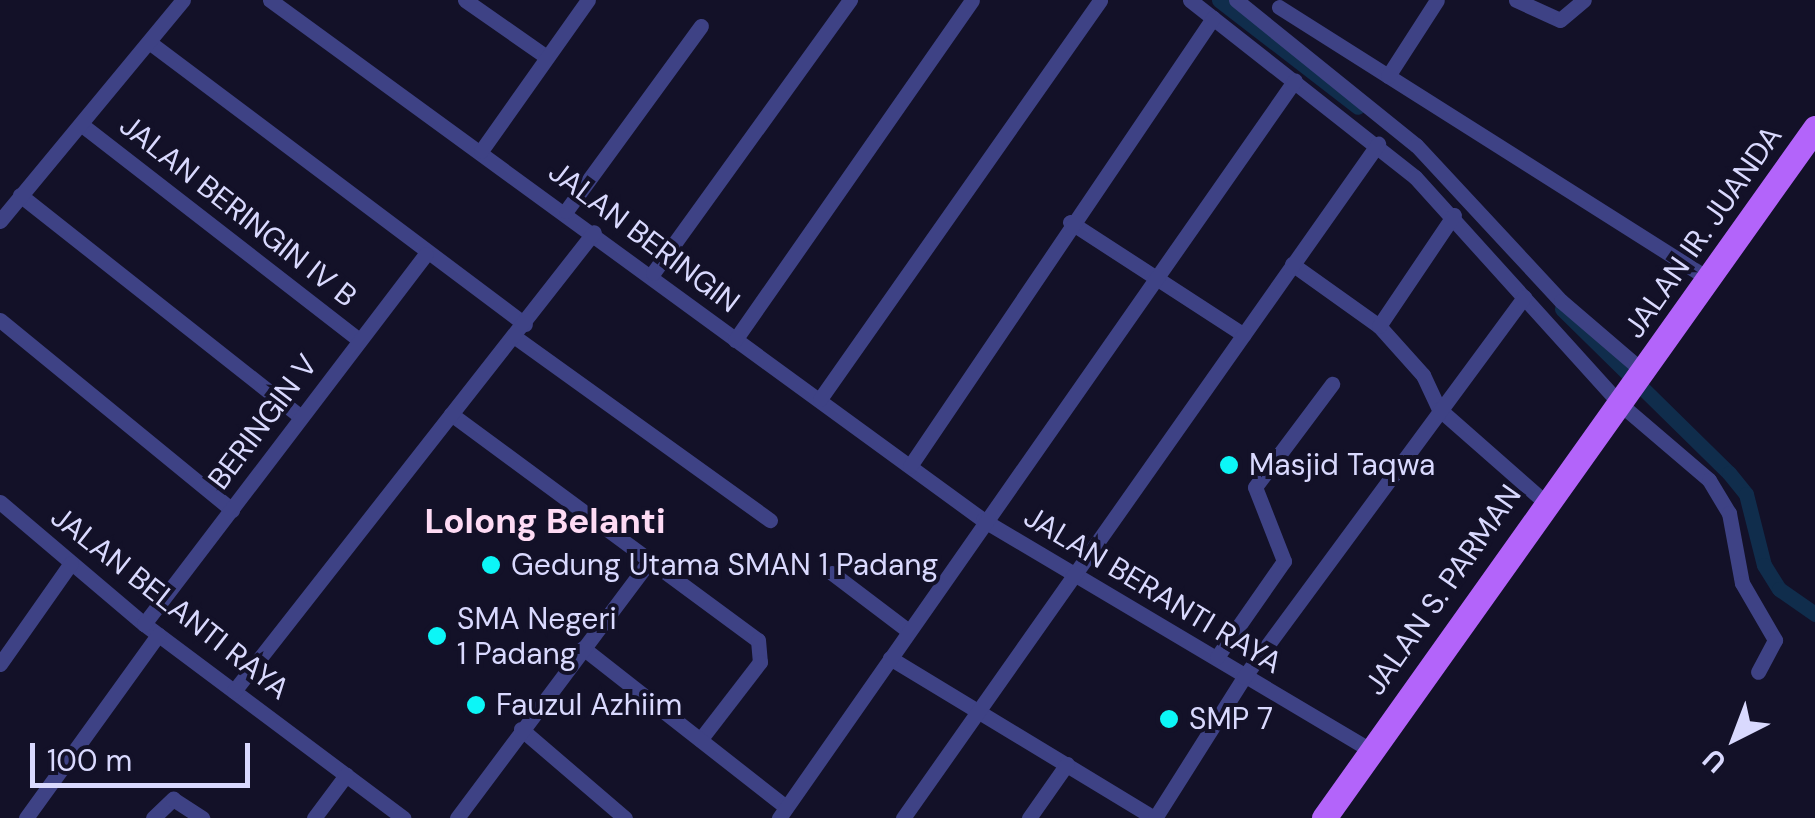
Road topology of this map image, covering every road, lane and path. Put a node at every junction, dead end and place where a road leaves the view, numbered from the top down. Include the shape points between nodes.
1 (183, 0) edge
2 (270, 0) edge
3 (464, 0) edge
4 (588, 0) edge
5 (850, 0) edge
6 (972, 0) edge
7 (1100, 0) edge
8 (1236, 0) edge
9 (1437, 0) edge
10 (1516, 0) edge
11 (1584, 0) edge
12 (1196, 2) edge
13 (1282, 4) edge
14 (1213, 18) junction
15 (1266, 24) junction
16 (701, 26) dead end
17 (149, 42) junction
18 (545, 56) junction
19 (1388, 76) junction
20 (1295, 80) junction
21 (82, 125) junction
22 (1815, 128) edge
23 (1378, 144) junction
24 (480, 150) junction
25 (20, 195) junction
26 (566, 211) junction
27 (1454, 215) junction
28 (0, 221) edge
29 (1070, 222) junction
30 (594, 232) junction
31 (426, 254) junction
32 (1292, 264) junction
33 (653, 274) junction
34 (1159, 276) junction
35 (1709, 279) junction
36 (1524, 298) junction
37 (0, 320) edge
38 (1380, 326) junction
39 (520, 330) junction
40 (1244, 335) junction
41 (360, 340) junction
42 (735, 340) junction
43 (1332, 384) dead end
44 (1632, 388) junction
45 (820, 400) junction
46 (1440, 408) junction
47 (452, 414) junction
48 (299, 415) junction
49 (910, 466) junction
50 (0, 502) edge
51 (1545, 502) junction
52 (232, 510) junction
53 (770, 520) dead end
54 (983, 520) junction
55 (650, 560) junction
56 (71, 563) junction
57 (1074, 570) junction
58 (832, 574) dead end
59 (151, 630) junction
60 (907, 630) junction
61 (584, 648) junction
62 (1217, 657) junction
63 (890, 658) junction
64 (0, 664) edge
65 (1758, 672) dead end
66 (1244, 677) junction
67 (234, 691) junction
68 (977, 712) junction
69 (521, 729) junction
70 (700, 740) junction
71 (1370, 750) junction
72 (1067, 764) junction
73 (346, 775) junction
74 (782, 812) edge
75 (26, 818) edge
76 (152, 818) edge
77 (202, 818) edge
78 (314, 818) edge
79 (404, 818) edge
80 (457, 818) edge
81 (625, 818) edge
82 (904, 818) edge
83 (1030, 818) edge
84 (1154, 818) edge
85 (1324, 818) edge

1 - 17 street
2 - 24 street, JALAN BERINGIN
3 - 18 street
4 - 18 street
5 - 33 street
6 - 42 street
7 - 45 street
8 - 15 street
9 - 19 street
10 - 11 street via 1560,20
12 - 14 street
13 - 15 street
13 - 19 street
14 - 20 street
14 - 29 street
15 - 44 street via 1416,145
16 - 26 street
17 - 21 street
17 - 31 street
18 - 24 street
19 - 35 street
20 - 23 street
20 - 34 street
21 - 25 street
21 - 41 street, JALAN BERINGIN IV B
22 - 35 main road, JALAN IR. JUANDA
23 - 27 street
23 - 32 street
24 - 26 street, JALAN BERINGIN
25 - 28 street
25 - 48 street
26 - 30 street, JALAN BERINGIN
27 - 36 street
27 - 38 street
29 - 34 street
29 - 49 street
30 - 33 street, JALAN BERINGIN
30 - 39 street
31 - 39 street
31 - 41 street, BERINGIN V
32 - 38 street
32 - 40 street
33 - 42 street, JALAN BERINGIN
34 - 40 street
34 - 54 street
35 - 44 main road, JALAN IR. JUANDA
36 - 44 street
36 - 46 street
37 - 52 street
38 - 46 street
39 - 47 street
39 - 53 street
40 - 57 street
41 - 48 street, BERINGIN V
42 - 45 street, JALAN BERINGIN
43 - 62 street via 1255,487 1284,561
44 - 51 main road, JALAN S. PARMAN
44 - 65 street via 1724,502 1742,583 1775,640
45 - 49 street, JALAN BERINGIN
46 - 51 street
46 - 66 street
47 - 55 street
47 - 67 street
48 - 52 street, BERINGIN V
49 - 54 street, JALAN BERINGIN
50 - 56 street, JALAN BELANTI RAYA
51 - 71 main road, JALAN S. PARMAN
52 - 59 street, BERINGIN V
54 - 57 street, JALAN BERANTI RAYA
54 - 60 street
55 - 61 street
55 - 70 street via 761,647 747,682
56 - 59 street, JALAN BELANTI RAYA
56 - 64 street
57 - 62 street, JALAN BERANTI RAYA
57 - 68 street
58 - 60 street
59 - 67 street, JALAN BELANTI RAYA
59 - 75 street, BERINGIN V
60 - 63 street
61 - 69 street
61 - 70 street
62 - 66 street, JALAN BERANTI RAYA
63 - 68 street
63 - 74 street
66 - 71 street, JALAN BERANTI RAYA
66 - 84 street
67 - 73 street, JALAN BELANTI RAYA
68 - 72 street
68 - 82 street
69 - 80 street
69 - 81 street
70 - 74 street
71 - 85 main road, JALAN S. PARMAN
72 - 83 street
72 - 84 street
73 - 78 street
73 - 79 street, JALAN BELANTI RAYA
76 - 77 street via 173,799

